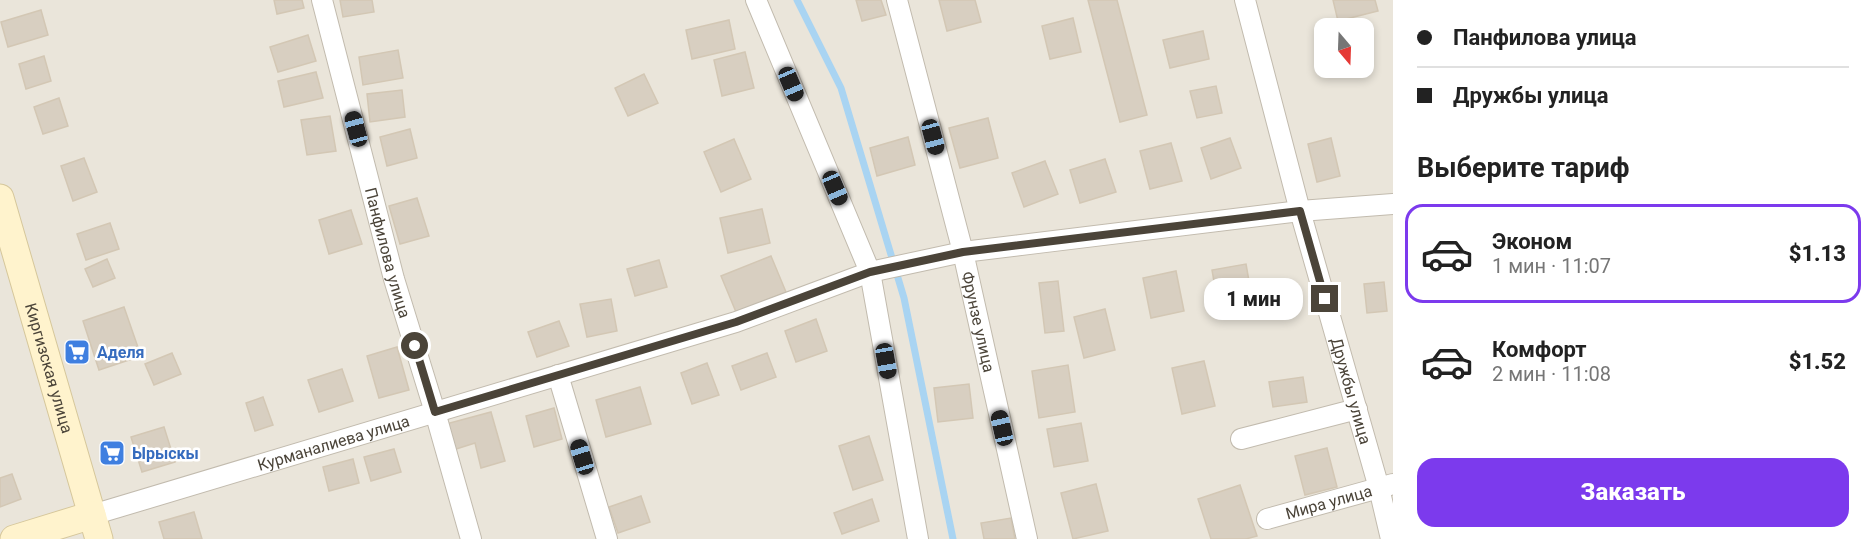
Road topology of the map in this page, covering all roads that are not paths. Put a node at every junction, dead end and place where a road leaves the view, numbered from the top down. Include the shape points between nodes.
1 (322, 0) edge
2 (756, 0) edge
3 (897, 0) edge
4 (1245, 0) edge
5 (0, 198) edge
6 (1393, 204) edge
7 (1300, 211) junction
8 (963, 252) junction
9 (870, 272) junction
10 (558, 375) junction
11 (1357, 409) junction
12 (435, 412) junction
13 (1240, 439) dead end
14 (1386, 486) edge
15 (1266, 519) dead end
16 (96, 527) edge
17 (14, 539) edge
18 (471, 539) edge
19 (607, 539) edge
20 (918, 539) edge
21 (1027, 539) edge
22 (1390, 539) edge

1 - 12 street, Панфилова улица via 394,279
2 - 9 street
3 - 8 street, Фрунзе улица
4 - 7 street, Дружбы улица
5 - 16 main road, Киргизская улица
6 - 7 street, Курманалиева улица
7 - 8 street, Курманалиева улица
7 - 11 street, Дружбы улица
8 - 9 street, Курманалиева улица
8 - 21 street, Фрунзе улица
9 - 10 street, Курманалиева улица via 736,322
9 - 20 street
10 - 12 street, Курманалиева улица
10 - 19 street
11 - 13 street
11 - 14 street, Дружбы улица
12 - 16 street, Курманалиева улица
12 - 18 street, Панфилова улица
14 - 15 street, Мира улица
14 - 22 street, Дружбы улица
16 - 17 main road, Курманалиева улица

